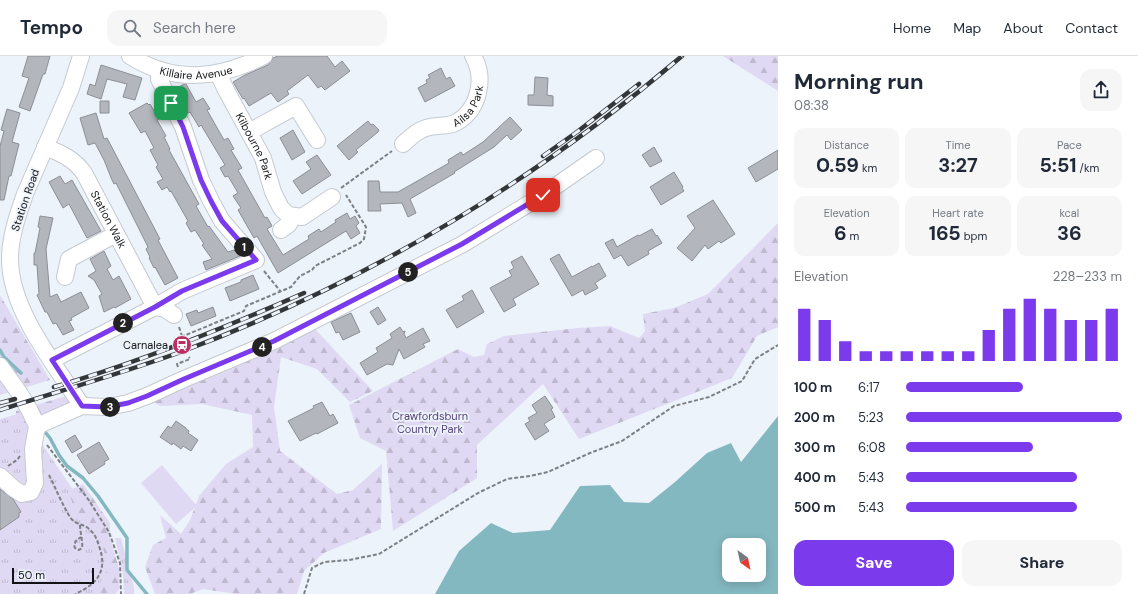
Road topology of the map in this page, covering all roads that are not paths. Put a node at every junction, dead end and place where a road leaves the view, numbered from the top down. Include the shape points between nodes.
1 (81, 56) edge
2 (130, 56) edge
3 (264, 56) edge
4 (473, 56) edge
5 (159, 70) junction
6 (218, 73) junction
7 (249, 132) junction
8 (317, 140) dead end
9 (403, 144) road end
10 (45, 147) junction
11 (596, 158) dead end
12 (332, 197) dead end
13 (293, 216) junction
14 (281, 230) dead end
15 (116, 234) junction
16 (65, 277) dead end
17 (155, 307) junction
18 (174, 315) dead end
19 (52, 360) junction
20 (0, 366) edge
21 (82, 406) junction
22 (37, 426) junction
23 (0, 476) edge

1 - 10 street, Station Road via 71,88
2 - 5 street, Killaire Avenue
3 - 6 street, Killaire Avenue
4 - 9 street, Ailsa Park via 480,81 477,97 469,112 450,125 417,132
5 - 6 street, Killaire Avenue via 182,75
5 - 17 street via 159,79 183,127 211,201 222,221 256,260 182,291
6 - 7 street, Kilbourne Park
7 - 8 street via 296,106
7 - 13 street, Kilbourne Park via 264,158 279,204 284,212
10 - 15 street, Station Walk via 69,157 80,168
10 - 19 street, Station Road via 19,210 12,237 10,259 13,283 20,306
11 - 21 street via 543,195 462,244 274,341 128,403 108,407
12 - 13 street via 302,217
13 - 14 street via 289,224
15 - 16 street via 69,259
15 - 17 street, Station Walk
17 - 18 street via 165,309
17 - 19 street
19 - 21 street, Station Road
20 - 22 street via 18,391
21 - 22 street
22 - 23 street via 33,448 35,483 31,492 22,494

